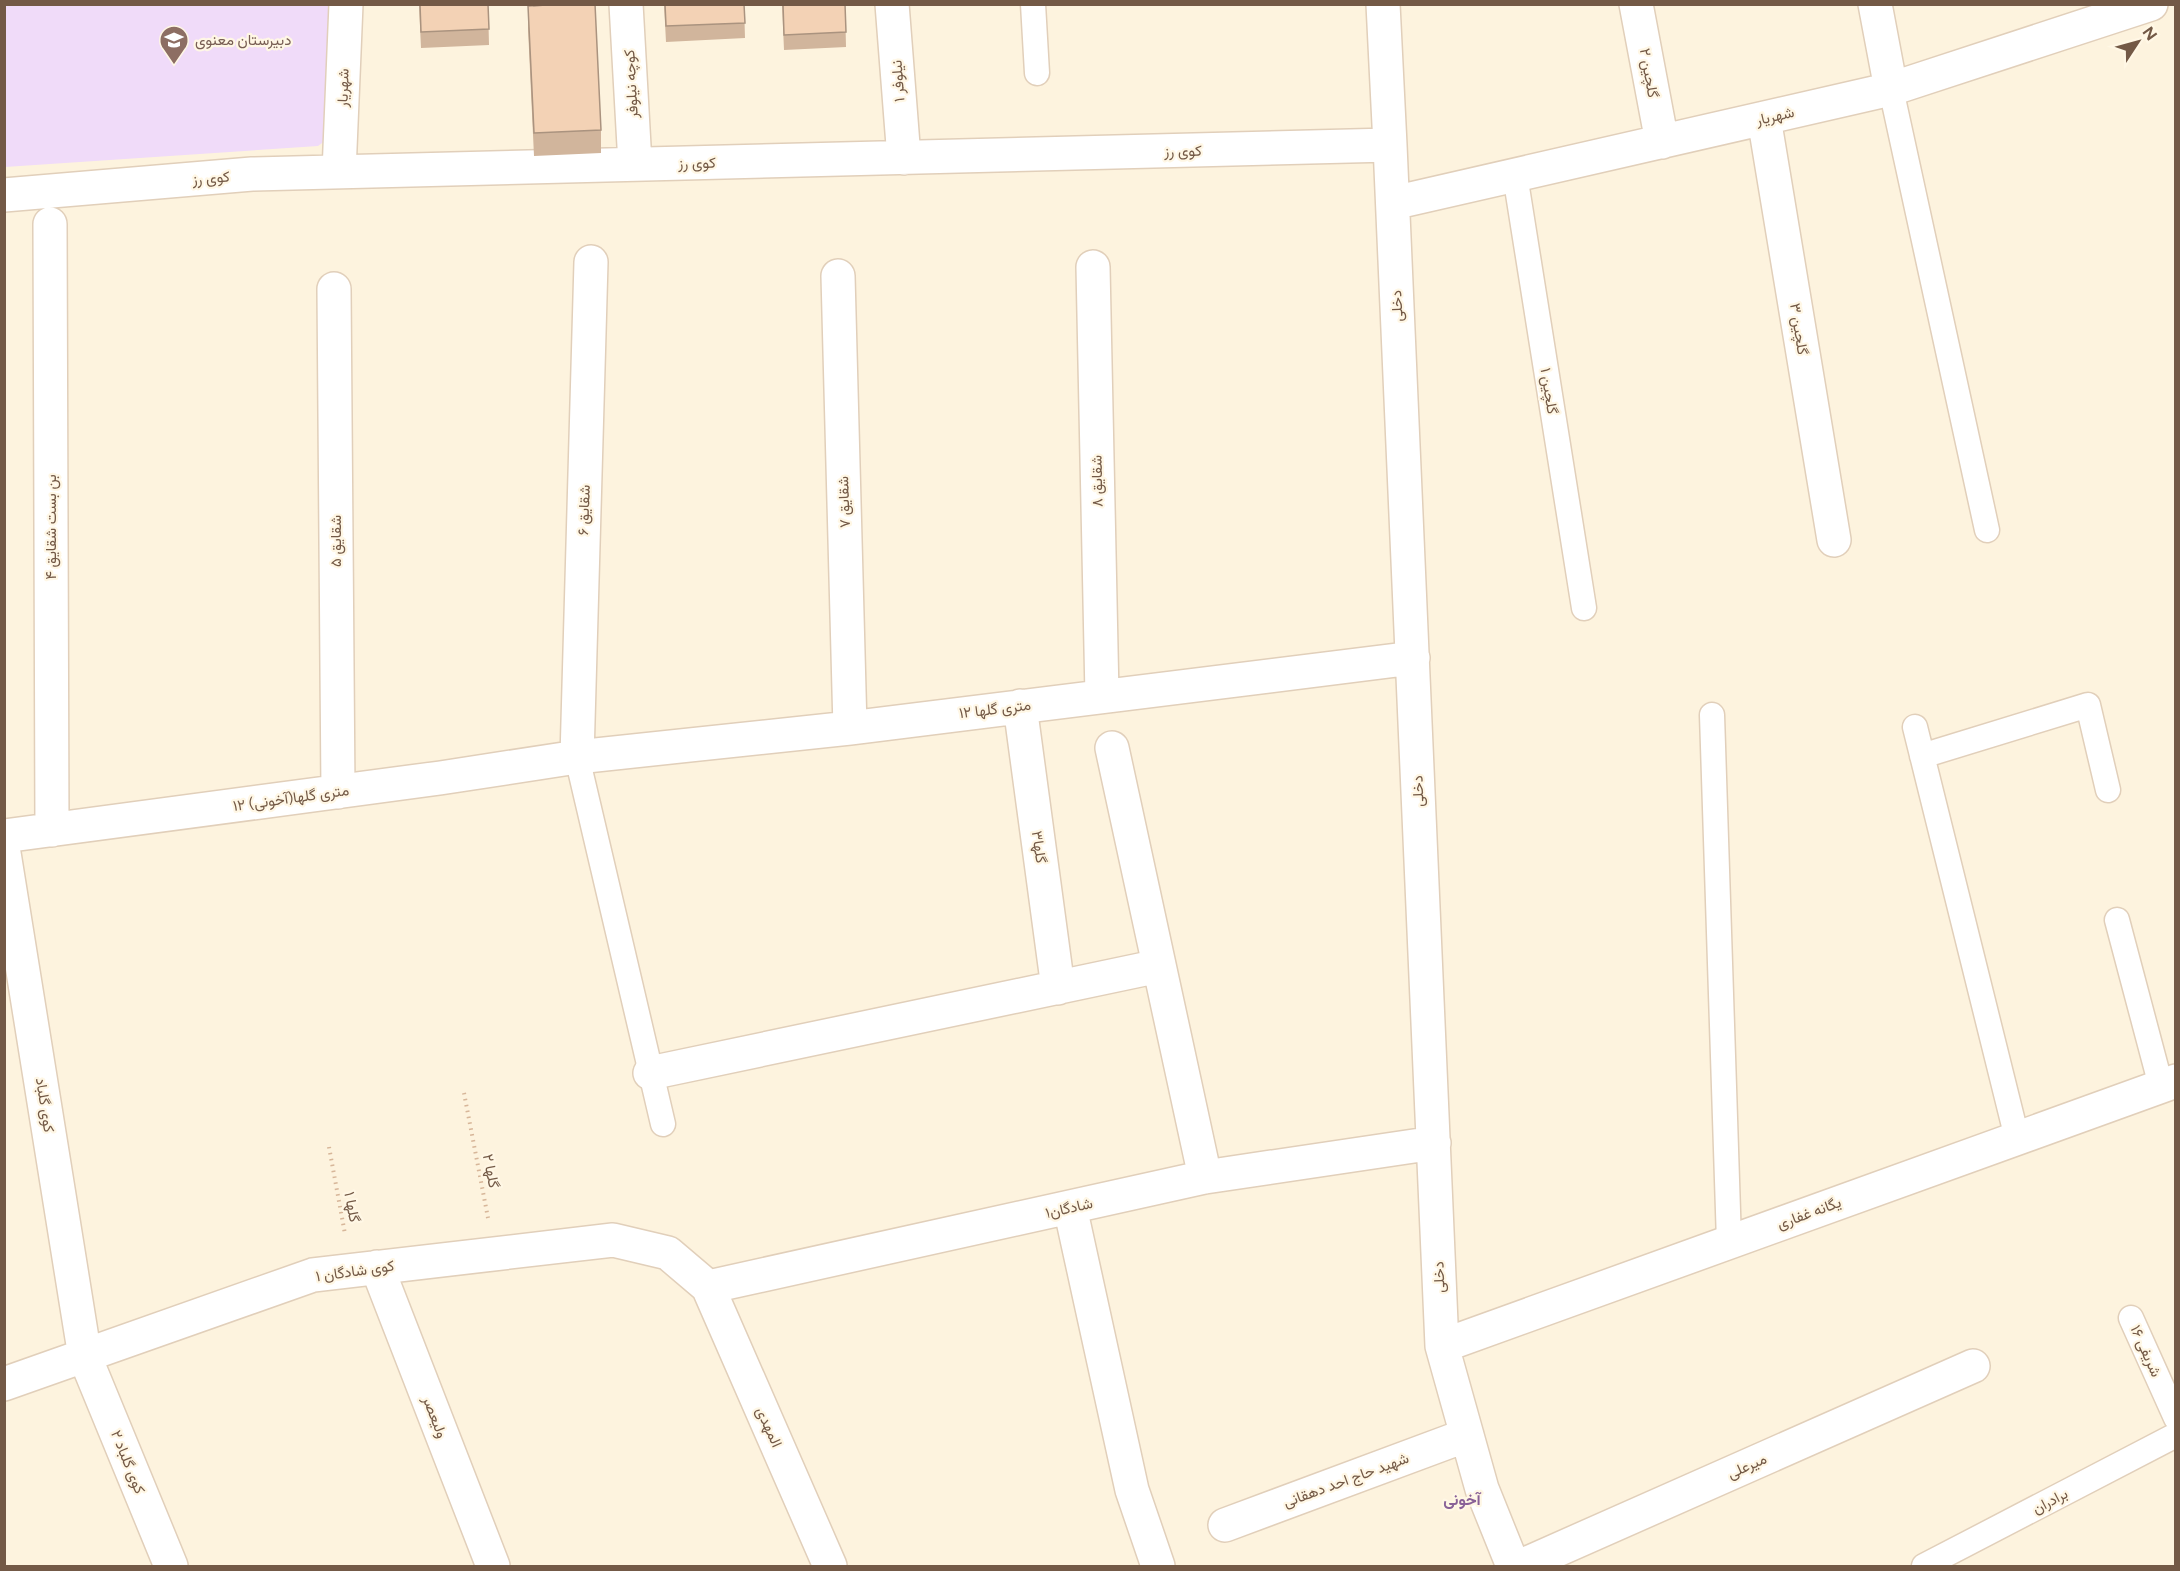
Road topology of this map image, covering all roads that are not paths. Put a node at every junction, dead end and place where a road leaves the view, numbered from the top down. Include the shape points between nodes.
1 (346, 4) edge
2 (626, 4) edge
3 (892, 4) edge
4 (1033, 4) edge
5 (1383, 4) edge
6 (1636, 4) edge
7 (1875, 4) edge
8 (2151, 4) edge
9 (1037, 73) dead end
10 (1891, 89) junction
11 (1764, 118) junction
12 (1662, 142) junction
13 (1390, 145) junction
14 (904, 158) junction
15 (635, 164) junction
16 (339, 172) junction
17 (1515, 175) junction
18 (4, 195) edge
19 (1393, 203) junction
20 (50, 224) dead end
21 (591, 262) dead end
22 (1093, 267) dead end
23 (838, 276) dead end
24 (334, 290) dead end
25 (1987, 530) dead end
26 (1834, 540) dead end
27 (1584, 608) dead end
28 (1413, 658) junction
29 (1102, 696) junction
30 (1020, 706) junction
31 (1712, 715) dead end
32 (1915, 727) dead end
33 (850, 728) junction
34 (1112, 748) dead end
35 (1922, 756) junction
36 (577, 757) junction
37 (2108, 790) dead end
38 (338, 792) junction
39 (52, 830) junction
40 (4, 836) edge
41 (4, 853) edge
42 (2117, 920) dead end
43 (1159, 966) junction
44 (1058, 988) junction
45 (650, 1073) junction
46 (2168, 1084) edge
47 (663, 1124) dead end
48 (2018, 1138) junction
49 (1434, 1143) junction
50 (1205, 1177) junction
51 (1070, 1208) junction
52 (1729, 1242) junction
53 (364, 1269) junction
54 (708, 1287) junction
55 (2131, 1317) dead end
56 (1442, 1346) junction
57 (85, 1357) junction
58 (1973, 1366) dead end
59 (4, 1384) edge
60 (2175, 1418) edge
61 (1467, 1435) junction
62 (2175, 1435) edge
63 (1226, 1525) dead end
64 (171, 1566) edge
65 (493, 1566) edge
66 (830, 1566) edge
67 (1158, 1566) edge
68 (1513, 1566) edge
69 (1521, 1566) edge
70 (1924, 1566) edge

1 - 16 street, شهریار
2 - 15 street, کوچه نیلوفر
3 - 14 street, نیلوفر ۱
4 - 9 lane
5 - 13 street, دخلی
6 - 12 street, گلچین ۲
7 - 10 street
8 - 10 street, شهریار
10 - 11 street, شهریار
10 - 25 lane
11 - 12 street, شهریار
11 - 26 street, گلچین ۳
12 - 17 street, شهریار
13 - 14 street, کوی رز
13 - 19 street, دخلی
14 - 15 street, کوی رز
15 - 16 street, کوی رز
16 - 18 street, کوی رز via 252,174
17 - 19 street, شهریار
17 - 27 lane, گلچین ۱
19 - 28 street, دخلی
20 - 39 street, بن بست شقایق ۴
21 - 36 street, شقایق ۶
22 - 29 street, شقایق ۸
23 - 33 street, شقایق ۷
24 - 38 street, شقایق ۵
28 - 29 street, ۱۲ متری گلها
28 - 49 street, دخلی
29 - 30 street, ۱۲ متری گلها
30 - 33 street, ۱۲ متری گلها
30 - 44 street, گلها۳
31 - 52 lane
32 - 35 lane
33 - 36 street, ۱۲ متری گلها
34 - 43 street
35 - 37 lane via 2088,705
35 - 48 lane
36 - 38 street, ۱۲ متری گلها(آخونی)
36 - 45 lane
38 - 39 street, ۱۲ متری گلها(آخونی)
39 - 40 street, ۱۲ متری گلها(آخونی)
41 - 57 street, کوی گلباد
42 - 46 lane
43 - 44 street
43 - 50 street
44 - 45 street
45 - 47 lane
46 - 48 street, یگانه غفاری
48 - 52 street, یگانه غفاری
49 - 50 street, شادگان۱
49 - 56 street, دخلی
50 - 51 street, شادگان۱
51 - 54 street, شادگان۱
51 - 67 street via 1132,1490
52 - 56 street, یگانه غفاری
53 - 54 street, کوی شادگان ۱ via 613,1240 669,1253
53 - 57 street, کوی شادگان ۱ via 313,1275
53 - 65 street, ولیعصر
54 - 66 street, المهدی
55 - 60 lane, شریفی ۱۶
56 - 61 street, دخلی
57 - 59 street, کوی شادگان ۱
57 - 64 street, کوی گلباد ۲
58 - 69 street, میرعلی
61 - 63 street, شهید حاج احد دهقانی
61 - 68 street, دخلی via 1482,1489
62 - 70 lane, برادران

